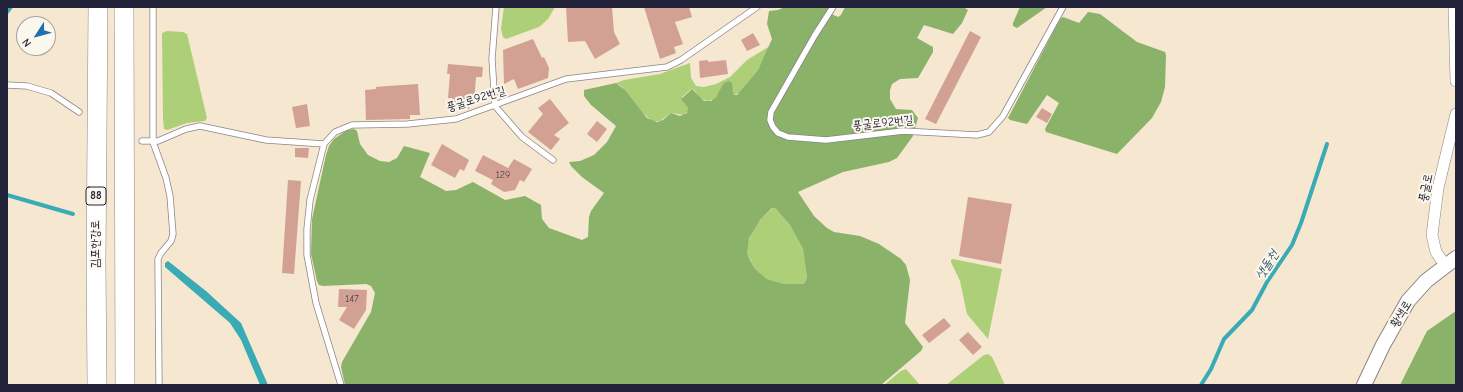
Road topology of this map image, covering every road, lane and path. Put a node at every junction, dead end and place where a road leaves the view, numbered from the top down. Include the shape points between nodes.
1 (98, 7) edge
2 (124, 7) edge
3 (153, 7) edge
4 (496, 7) edge
5 (757, 7) edge
6 (833, 7) edge
7 (1063, 7) edge
8 (1454, 7) edge
9 (1456, 81) edge
10 (7, 85) edge
11 (495, 106) junction
12 (79, 112) dead end
13 (1456, 114) edge
14 (142, 141) dead end
15 (153, 142) junction
16 (324, 144) junction
17 (553, 160) dead end
18 (1450, 262) edge
19 (97, 385) edge
20 (125, 385) edge
21 (159, 385) edge
22 (341, 385) edge
23 (1364, 385) edge

1 - 19 highway, 김포한강로 / 88
2 - 20 highway
3 - 15 lane
4 - 11 lane via 492,59
5 - 11 lane, 풍굴로92번길 via 667,67 566,79
6 - 7 lane, 풍굴로92번길 via 771,112 770,120 773,127 778,133 788,137 826,140 903,131 977,135 989,132 1003,116
8 - 9 street
10 - 12 lane via 27,86 51,93
11 - 16 lane, 풍굴로92번길 via 442,121 352,125 335,132
11 - 17 lane via 522,137
13 - 18 street, 풍굴로 via 1438,188 1432,235 1436,252
14 - 15 lane
15 - 16 lane via 200,126 266,140
15 - 21 lane via 170,196 173,234 158,259
16 - 22 lane via 310,200 307,255 316,303
18 - 23 street, 황색로 via 1426,281 1408,301

